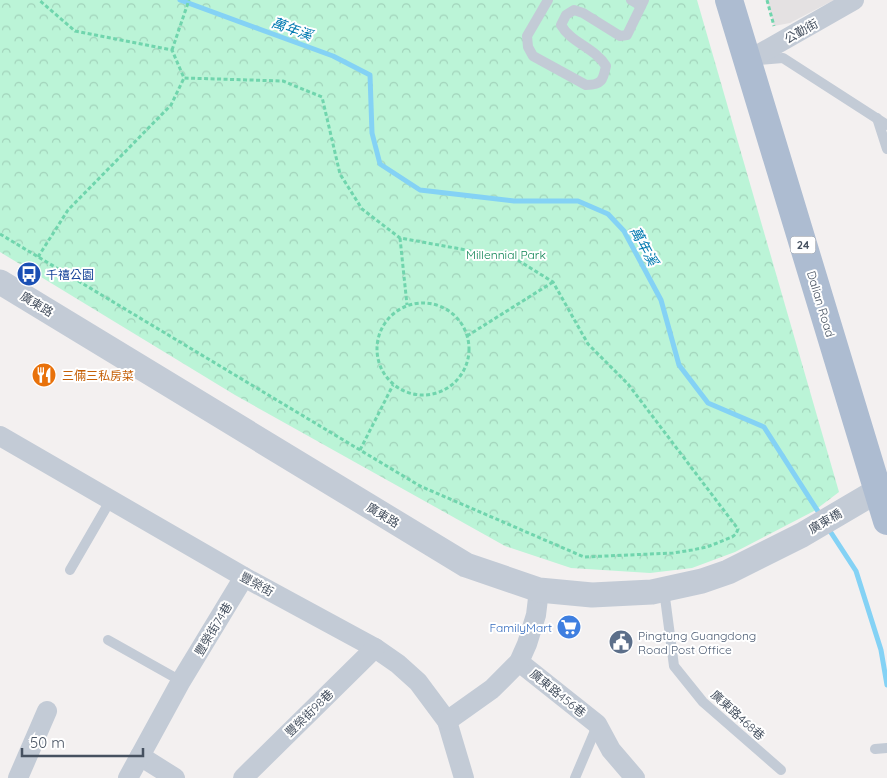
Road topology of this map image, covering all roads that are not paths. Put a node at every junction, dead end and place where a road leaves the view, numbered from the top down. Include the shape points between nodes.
1 (548, 0) edge
2 (631, 0) edge
3 (729, 0) edge
4 (854, 0) edge
5 (642, 3) edge
6 (747, 61) junction
7 (877, 118) junction
8 (887, 125) edge
9 (887, 149) edge
10 (0, 282) edge
11 (0, 436) edge
12 (882, 488) edge
13 (110, 501) junction
14 (887, 521) edge
15 (802, 535) joint
16 (70, 570) dead end
17 (244, 577) junction
18 (664, 589) junction
19 (539, 590) junction
20 (108, 640) dead end
21 (376, 648) junction
22 (519, 662) junction
23 (181, 681) junction
24 (47, 711) dead end
25 (447, 721) junction
26 (597, 724) junction
27 (887, 748) edge
28 (875, 749) dead end
29 (140, 756) junction
30 (781, 770) dead end
31 (18, 778) edge
32 (128, 778) edge
33 (176, 778) edge
34 (243, 778) edge
35 (464, 778) edge
36 (575, 778) edge
37 (634, 778) edge

1 - 5 lane via 527,36 528,47 533,56 586,85 596,85 603,78 606,66 600,56 565,33 561,25 566,15 574,10 583,13 620,36 626,35
2 - 5 lane
3 - 6 main road, Dalian Road / 24
4 - 6 street, 公勤街
6 - 7 lane via 783,58
6 - 12 main road, Dalian Road / 24
7 - 8 lane
7 - 9 lane
10 - 19 street, 廣東路 via 466,565
11 - 13 street, 豐榮街
12 - 14 main road, Dalian Road / 24
12 - 15 street, 廣東橋
13 - 16 lane
13 - 17 street, 豐榮街
15 - 18 street, 廣東路 via 728,572
17 - 21 street, 豐榮街
17 - 23 street, 豐榮街74巷
18 - 19 street, 廣東路 via 592,595
18 - 30 lane, 廣東路468巷 via 674,666 703,702
19 - 22 street via 536,615
20 - 23 lane
21 - 25 street, 豐榮街 via 418,682
21 - 34 street, 豐榮街98巷
22 - 25 street via 492,689
22 - 26 street, 廣東路456巷
23 - 29 street, 豐榮街74巷
24 - 31 street
25 - 35 street, 豐榮街
26 - 36 lane, 廣東路456巷
26 - 37 street, 廣東路456巷 via 611,750
27 - 28 lane
29 - 32 street, 豐榮街74巷
29 - 33 street

